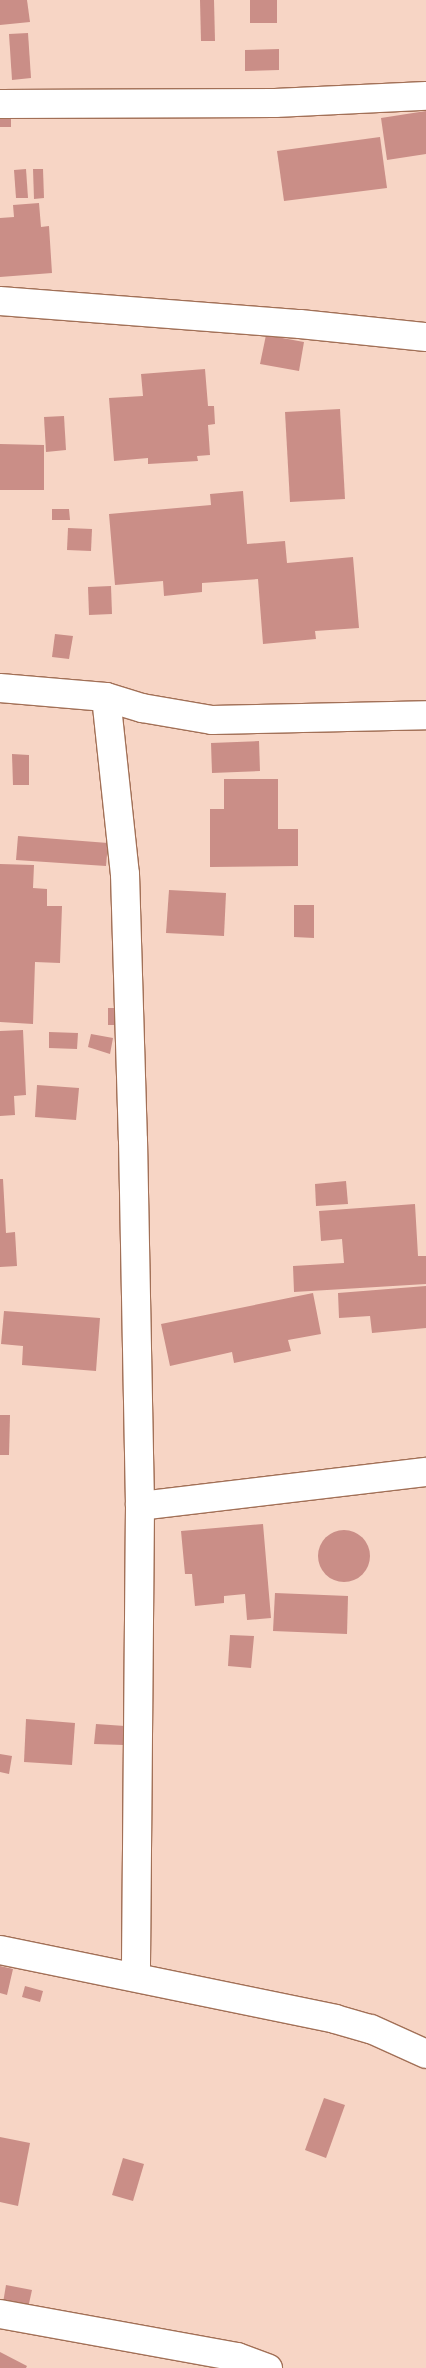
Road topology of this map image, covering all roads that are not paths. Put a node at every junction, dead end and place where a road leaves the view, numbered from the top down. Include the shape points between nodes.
1 (426, 96) edge
2 (0, 104) edge
3 (0, 302) edge
4 (426, 337) edge
5 (0, 688) edge
6 (106, 697) junction
7 (426, 715) edge
8 (426, 1472) edge
9 (140, 1506) junction
10 (0, 1950) edge
11 (136, 1976) junction
12 (426, 2054) edge
13 (0, 2314) edge
14 (268, 2368) edge

1 - 2 street via 276,103
3 - 4 street via 34,302
5 - 6 street
6 - 7 street via 142,708 212,720
6 - 9 street via 125,874
8 - 9 street
9 - 11 street
10 - 11 street
11 - 12 street via 335,2019 371,2029
13 - 14 street via 246,2359

